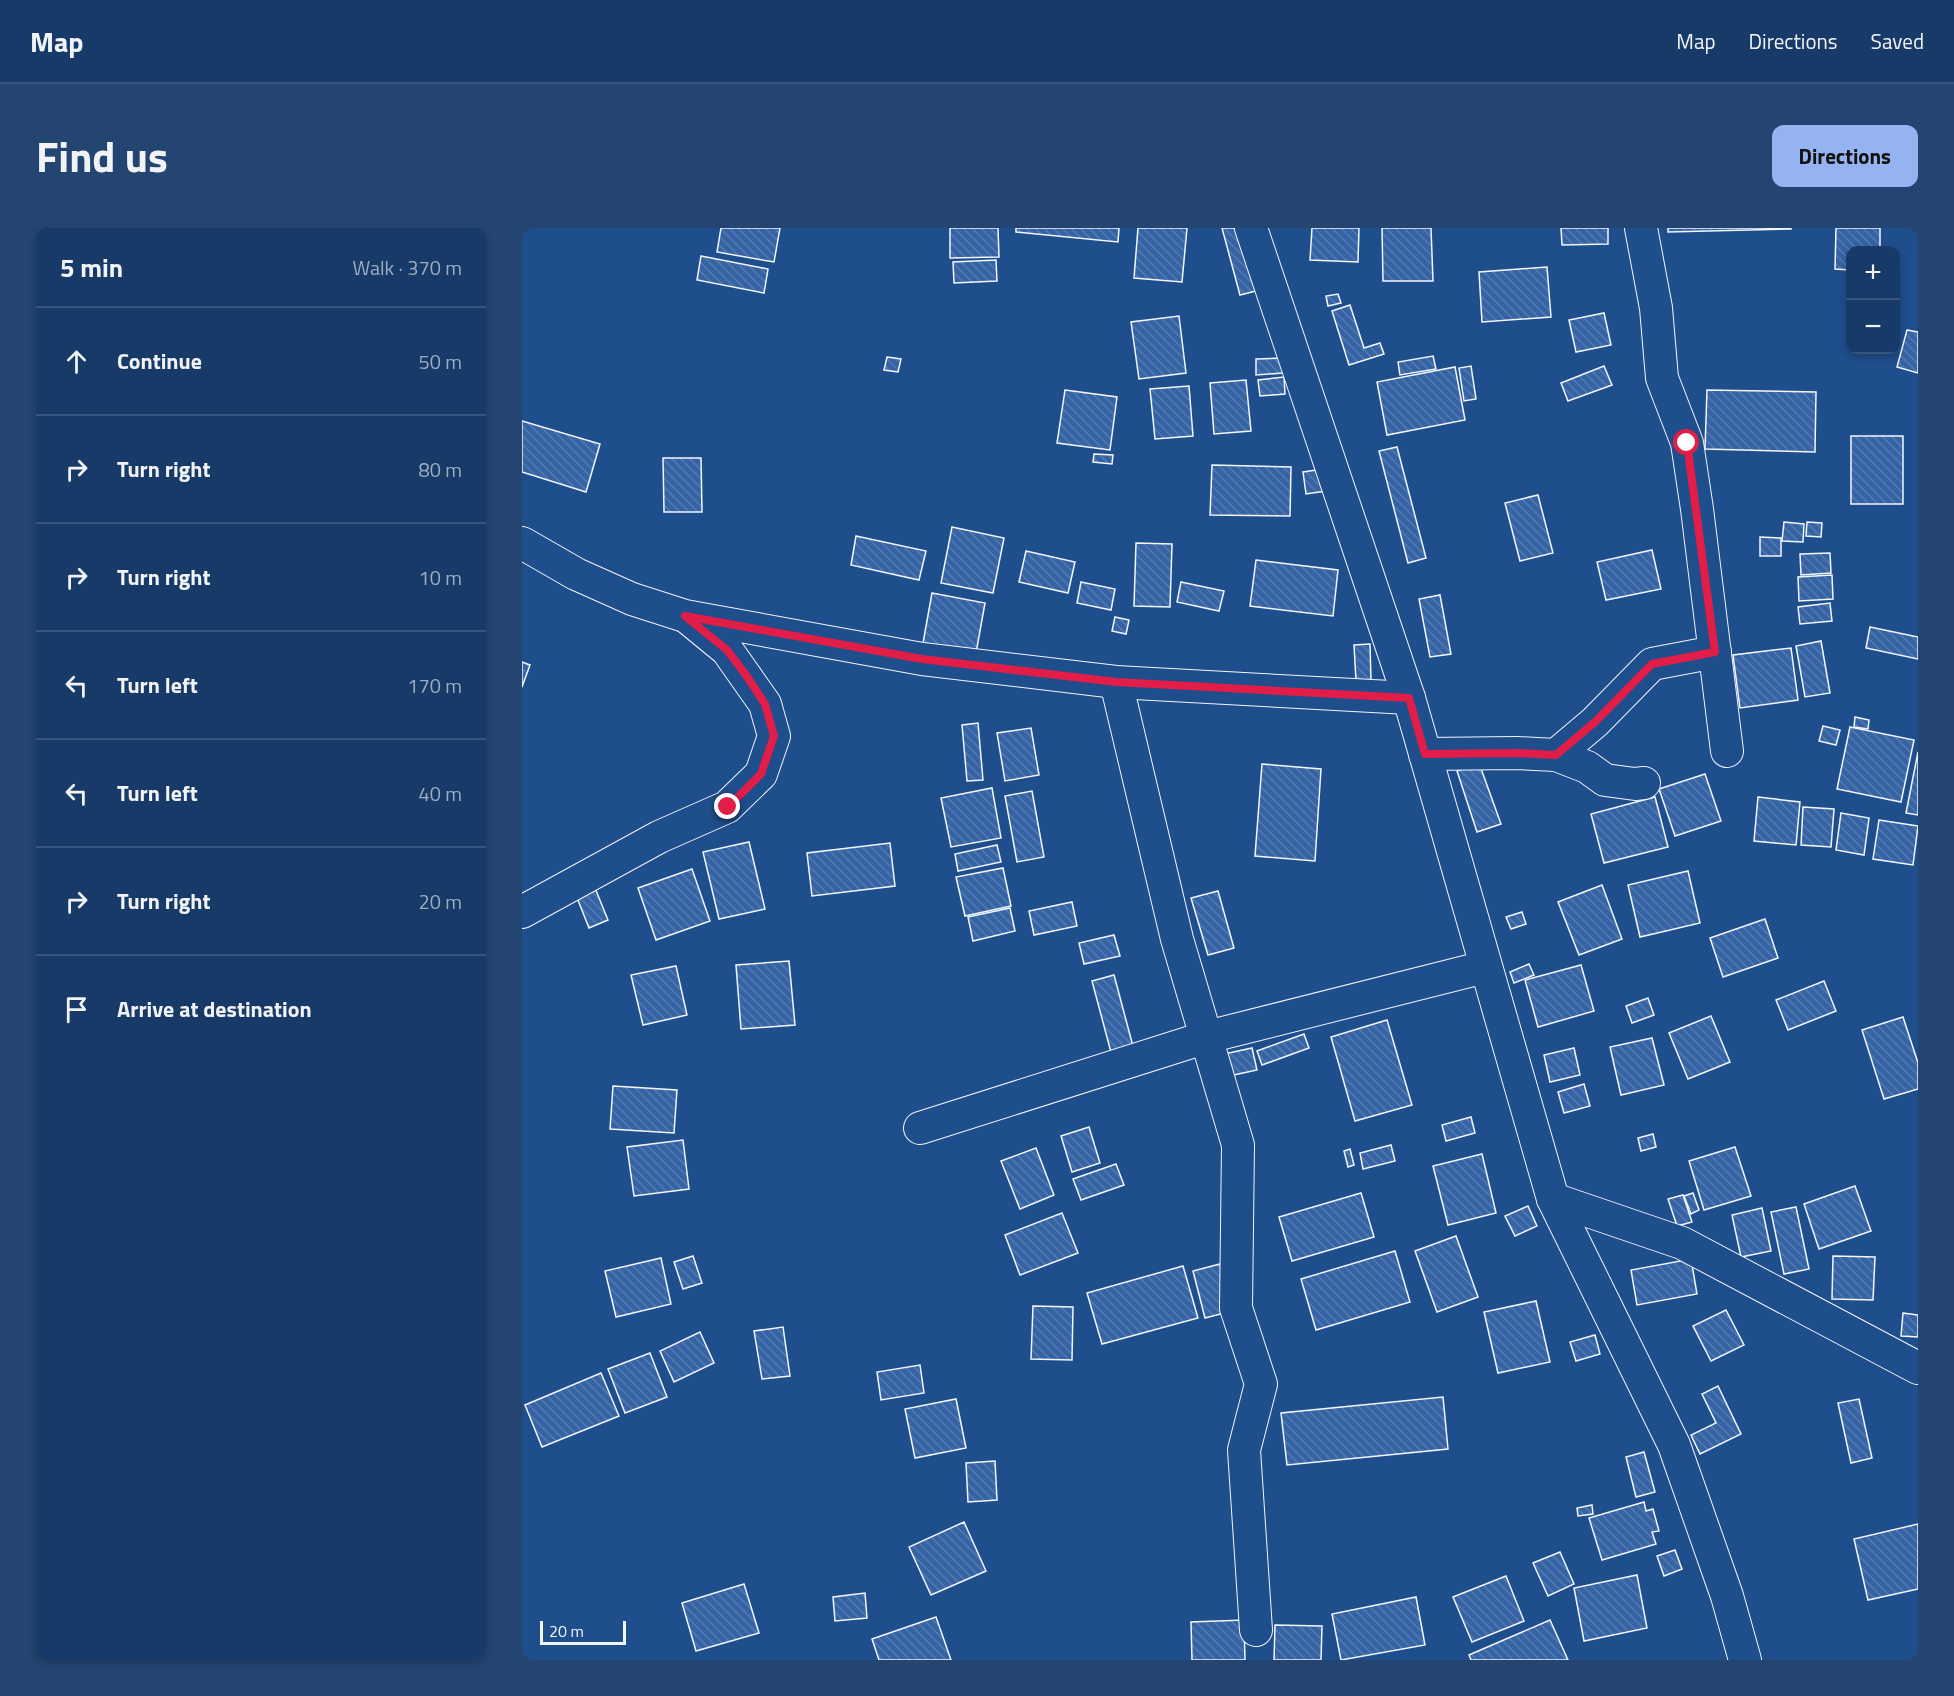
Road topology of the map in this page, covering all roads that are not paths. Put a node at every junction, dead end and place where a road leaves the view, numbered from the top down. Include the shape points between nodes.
1 (1251, 228) edge
2 (1641, 228) edge
3 (522, 543) edge
4 (685, 616) junction
5 (1715, 652) junction
6 (1116, 682) junction
7 (1409, 698) junction
8 (1727, 751) dead end
9 (1425, 754) junction
10 (1556, 755) junction
11 (1644, 783) dead end
12 (522, 912) edge
13 (1485, 967) junction
14 (1207, 1037) junction
15 (920, 1128) dead end
16 (1553, 1199) junction
17 (1918, 1368) edge
18 (1256, 1630) dead end
19 (1745, 1660) edge

1 - 7 street
2 - 5 street via 1656,308 1662,378 1687,443
3 - 4 street via 576,574 632,599
4 - 6 street via 922,659
4 - 12 street via 727,650 765,704 774,736 761,774 728,807 659,837
5 - 8 street
5 - 10 street via 1652,664
6 - 7 street
6 - 14 street via 1177,939
7 - 9 street
9 - 10 street
9 - 13 street
10 - 11 street via 1587,767 1605,780
13 - 14 street
13 - 16 street
14 - 15 street
14 - 18 street via 1238,1145 1236,1308 1261,1384 1244,1450
16 - 17 street via 1682,1243
16 - 19 street via 1674,1445

